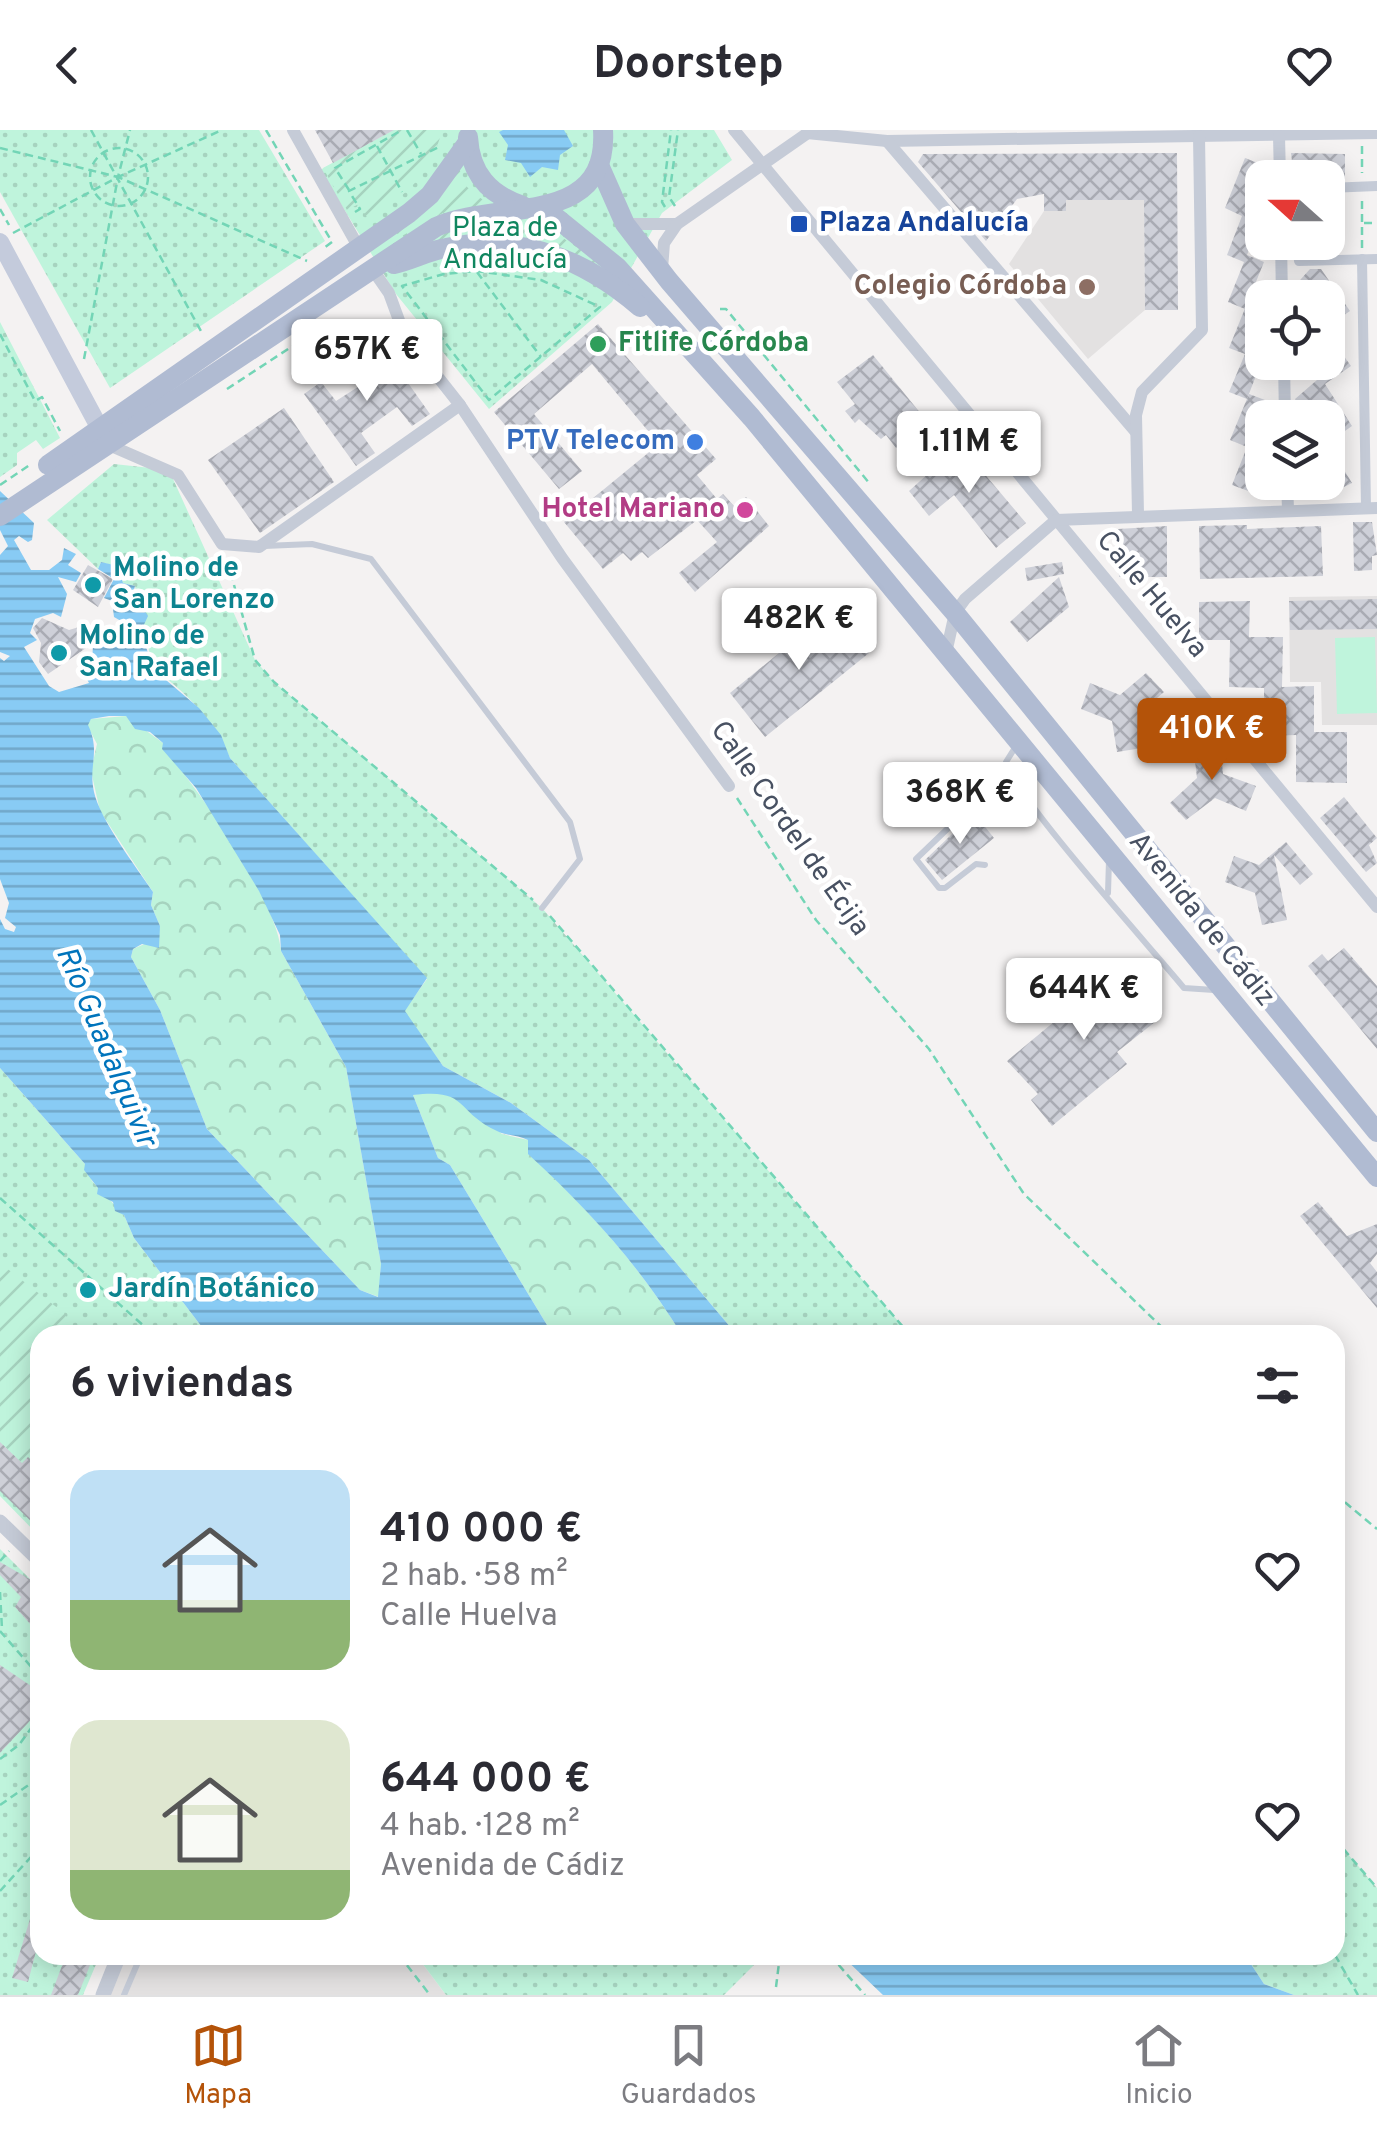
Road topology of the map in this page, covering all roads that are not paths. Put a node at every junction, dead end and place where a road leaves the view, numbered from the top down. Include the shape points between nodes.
1 (294, 130) edge
2 (734, 130) edge
3 (604, 131) edge
4 (810, 132) edge
5 (1179, 133) edge
6 (1377, 133) edge
7 (1199, 136) junction
8 (1278, 136) junction
9 (887, 142) junction
10 (465, 143) edge
11 (1279, 160) edge
12 (599, 165) junction
13 (762, 165) junction
14 (1377, 186) edge
15 (1345, 187) edge
16 (534, 207) junction
17 (681, 222) junction
18 (625, 224) junction
19 (6, 238) edge
20 (360, 248) junction
21 (1377, 259) edge
22 (1299, 260) edge
23 (1362, 260) junction
24 (373, 270) junction
25 (662, 272) junction
26 (710, 370) junction
27 (460, 405) junction
28 (1136, 432) junction
29 (104, 437) junction
30 (69, 450) junction
31 (0, 498) edge
32 (1288, 500) edge
33 (1371, 508) edge
34 (1288, 510) junction
35 (1138, 514) junction
36 (0, 516) edge
37 (1056, 520) junction
38 (259, 546) junction
39 (955, 613) junction
40 (946, 654) junction
41 (1019, 741) junction
42 (728, 786) road end
43 (988, 790) dead end
44 (1109, 851) junction
45 (985, 865) dead end
46 (1108, 894) junction
47 (1377, 907) edge
48 (542, 908) road end
49 (1224, 990) junction
50 (1377, 1132) edge
51 (1377, 1177) edge
52 (0, 1522) edge
53 (30, 1551) edge
54 (115, 1965) edge
55 (137, 1965) edge
56 (104, 1995) edge
57 (124, 1995) edge

1 - 20 street
2 - 13 street, Calle Huelva
3 - 12 main road
4 - 9 street
4 - 13 street
5 - 7 street
5 - 9 street
6 - 8 street
7 - 8 street
7 - 28 street via 1202,330 1148,381
8 - 11 street
9 - 28 street
10 - 16 main road via 479,177 506,200
10 - 20 main road via 430,195
12 - 16 main road via 577,194
12 - 18 main road, Avenida de Cádiz
13 - 17 street
13 - 37 street, Calle Huelva
14 - 15 street
16 - 24 main road via 452,220
16 - 26 main road, Avenida de Cádiz via 617,267
17 - 18 street
17 - 25 street via 664,243
18 - 25 main road, Avenida de Cádiz
19 - 29 main road
20 - 29 main road
21 - 23 street
22 - 23 street
23 - 33 street
24 - 26 main road via 471,244 546,250 613,284
24 - 27 street, Calle Cordel de Écija via 395,290 404,334
24 - 29 main road
25 - 39 main road, Avenida de Cádiz
26 - 40 main road, Avenida de Cádiz
27 - 38 street
27 - 42 street, Calle Cordel de Écija
28 - 35 street
29 - 30 main road
29 - 38 street via 178,475 222,544
30 - 31 main road
30 - 36 main road
32 - 34 street
33 - 34 street
34 - 35 street
35 - 37 street
37 - 39 street
37 - 47 street, Calle Huelva
38 - 48 lane via 312,544 372,559 570,822 580,859
39 - 40 street
39 - 50 main road, Avenida de Cádiz
40 - 41 main road, Avenida de Cádiz
41 - 44 main road, Avenida de Cádiz
41 - 46 lane via 1006,762 1008,773
43 - 45 lane via 916,858 938,888
44 - 46 lane
44 - 49 main road, Avenida de Cádiz
46 - 49 lane via 1184,988
49 - 51 main road, Avenida de Cádiz
52 - 53 street
54 - 56 street
55 - 57 lane

